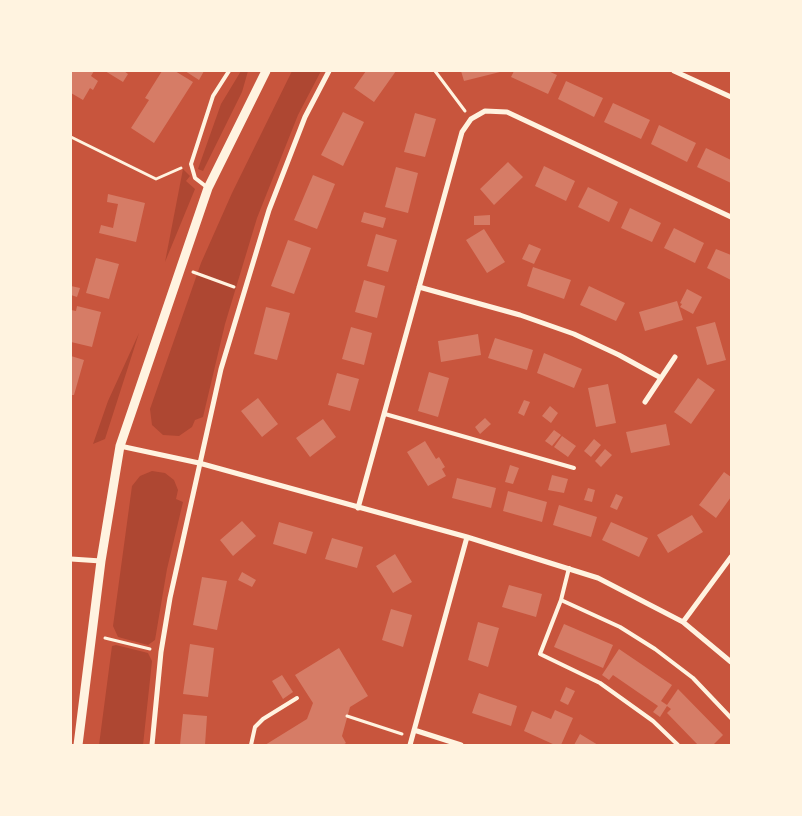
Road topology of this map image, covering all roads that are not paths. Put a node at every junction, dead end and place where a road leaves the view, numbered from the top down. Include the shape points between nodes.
1 (230, 71) edge
2 (266, 71) edge
3 (330, 71) edge
4 (674, 71) edge
5 (731, 97) edge
6 (208, 188) junction
7 (731, 217) edge
8 (419, 287) junction
9 (674, 357) dead end
10 (661, 378) junction
11 (645, 402) dead end
12 (385, 414) junction
13 (120, 446) junction
14 (198, 463) junction
15 (574, 468) dead end
16 (358, 508) junction
17 (467, 537) junction
18 (731, 557) edge
19 (71, 559) edge
20 (102, 561) junction
21 (570, 568) junction
22 (561, 600) junction
23 (683, 622) junction
24 (731, 662) edge
25 (297, 698) dead end
26 (731, 718) edge
27 (414, 730) junction
28 (78, 745) edge
29 (152, 745) edge
30 (251, 745) edge
31 (410, 745) edge
32 (461, 745) edge
33 (678, 745) edge

1 - 6 lane via 213,96 191,164 195,178
2 - 6 street
3 - 14 street via 305,117 269,210 221,369
4 - 5 street
6 - 13 street
7 - 8 street via 506,112 485,111 471,119 462,132
8 - 10 street via 520,315 574,334
8 - 12 street
9 - 10 street
10 - 11 street
12 - 15 lane
12 - 16 street
13 - 14 street
13 - 20 street
14 - 16 street
14 - 29 street via 161,652
16 - 17 street
17 - 21 street
17 - 27 street
18 - 23 street
19 - 20 street
20 - 28 street
21 - 22 lane
21 - 23 street via 606,582
22 - 26 lane via 620,627 655,649 693,678
22 - 33 lane via 540,654 600,683 653,720
23 - 24 street
25 - 30 lane via 263,719 255,728
27 - 31 street
27 - 32 street

